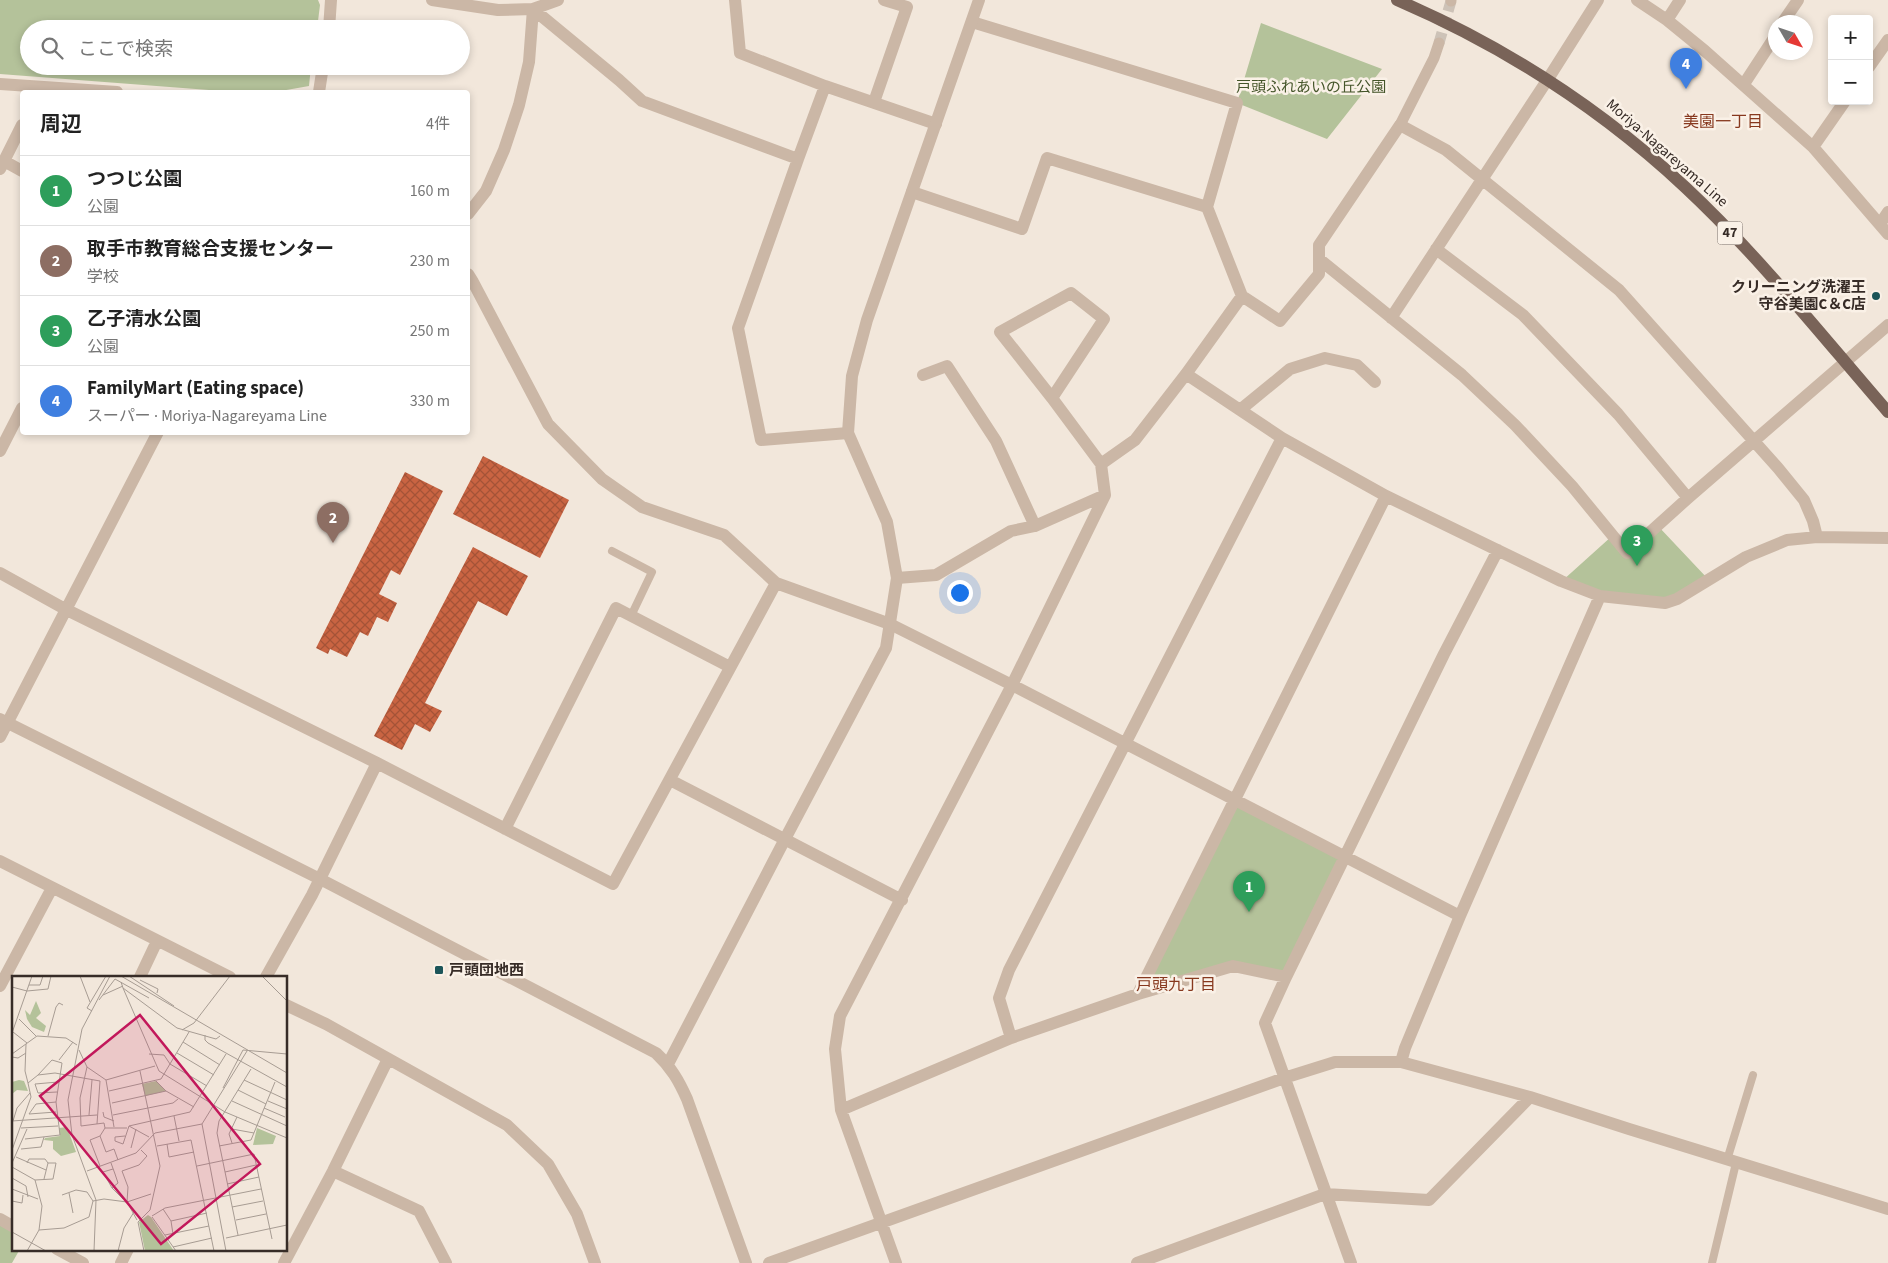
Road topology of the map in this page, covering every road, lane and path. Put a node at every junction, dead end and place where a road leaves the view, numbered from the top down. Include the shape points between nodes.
1 (331, 0) edge
2 (432, 0) edge
3 (558, 0) edge
4 (735, 0) edge
5 (884, 0) edge
6 (979, 0) edge
7 (1397, 0) edge
8 (1598, 0) edge
9 (1637, 0) edge
10 (1680, 0) edge
11 (1798, 0) edge
12 (533, 9) junction
13 (1788, 15) edge
14 (330, 20) edge
15 (1667, 20) junction
16 (972, 22) junction
17 (1888, 40) edge
18 (1440, 43) tunnel mouth
19 (1768, 47) edge
20 (1873, 61) edge
21 (322, 75) edge
22 (1548, 79) junction
23 (0, 84) edge
24 (1744, 84) junction
25 (825, 86) junction
26 (40, 90) edge
27 (319, 90) edge
28 (874, 102) junction
29 (1842, 105) edge
30 (936, 124) junction
31 (1400, 125) junction
32 (20, 129) edge
33 (1813, 147) junction
34 (798, 159) junction
35 (2, 165) edge
36 (20, 170) edge
37 (1482, 179) junction
38 (912, 192) junction
39 (1206, 207) junction
40 (470, 211) edge
41 (1888, 212) edge
42 (1884, 229) edge
43 (1436, 249) junction
44 (1319, 260) junction
45 (470, 278) edge
46 (1242, 296) junction
47 (1390, 318) junction
48 (1888, 325) edge
49 (1846, 363) junction
50 (1186, 374) junction
51 (923, 375) dead end
52 (1375, 382) dead end
53 (1052, 398) junction
54 (1240, 410) junction
55 (20, 412) edge
56 (1888, 412) edge
57 (848, 432) junction
58 (156, 435) edge
59 (1282, 438) junction
60 (1754, 442) junction
61 (0, 451) edge
62 (1101, 464) junction
63 (1105, 495) junction
64 (1386, 496) junction
65 (1688, 498) junction
66 (1035, 526) junction
67 (1817, 536) junction
68 (1888, 538) edge
69 (1498, 550) junction
70 (612, 551) dead end
71 (0, 573) edge
72 (897, 578) junction
73 (776, 584) junction
74 (1600, 596) junction
75 (65, 609) junction
76 (631, 616) junction
77 (890, 624) junction
78 (730, 667) junction
79 (1012, 685) junction
80 (4, 720) edge
81 (0, 737) edge
82 (1125, 745) junction
83 (377, 763) junction
84 (670, 780) junction
85 (1234, 800) junction
86 (505, 829) junction
87 (785, 839) junction
88 (1345, 857) junction
89 (0, 861) edge
90 (320, 880) junction
91 (52, 888) junction
92 (902, 900) junction
93 (1460, 916) junction
94 (157, 942) junction
95 (140, 976) edge
96 (228, 976) edge
97 (267, 976) edge
98 (1286, 977) junction
99 (0, 986) edge
100 (1138, 994) junction
101 (288, 1006) edge
102 (1011, 1038) junction
103 (388, 1059) junction
104 (1401, 1062) junction
105 (668, 1064) junction
106 (1753, 1074) dead end
107 (1284, 1078) junction
108 (1530, 1097) junction
109 (841, 1110) junction
110 (1732, 1161) junction
111 (333, 1170) junction
112 (1325, 1194) junction
113 (1888, 1209) edge
114 (0, 1219) edge
115 (881, 1222) junction
116 (12, 1226) edge
117 (59, 1250) edge
118 (128, 1250) edge
119 (83, 1263) edge
120 (121, 1263) edge
121 (284, 1263) edge
122 (446, 1263) edge
123 (595, 1263) edge
124 (746, 1263) edge
125 (769, 1263) edge
126 (896, 1263) edge
127 (1136, 1263) edge
128 (1351, 1263) edge
129 (1712, 1263) edge

1 - 14 street
2 - 12 street via 498,10
3 - 12 street
4 - 25 street via 740,53
5 - 28 street via 907,7
6 - 16 street
7 - 22 main road, Moriya-Nagareyama Line / 47 via 1438,18
8 - 22 street
9 - 15 street
10 - 15 street
11 - 13 street
12 - 34 street via 642,101
12 - 40 street via 529,62 519,106 486,191
15 - 24 street
16 - 30 street
16 - 39 street via 1237,103
17 - 20 street
18 - 31 street
19 - 24 street
21 - 27 street
22 - 37 street
22 - 49 main road, Moriya-Nagareyama Line / 47 via 1596,112 1685,187 1722,223
23 - 26 street
24 - 33 street
25 - 28 street
25 - 34 street
28 - 30 street
29 - 33 street
30 - 38 street
31 - 37 street via 1446,150
31 - 44 street via 1319,245
32 - 35 street
33 - 42 street
34 - 57 street via 738,328 761,440
35 - 36 street
37 - 43 street
37 - 60 street via 1619,290
38 - 39 street via 1022,229 1047,158
38 - 57 street via 852,376
39 - 46 street
41 - 42 street
43 - 47 street
43 - 65 street via 1523,316 1618,414
44 - 46 street via 1320,274 1280,321
44 - 47 street
45 - 73 street via 548,424 602,480 642,508 724,535
46 - 50 street
47 - 65 street via 1462,375 1514,425 1572,486 1627,553
48 - 49 street
49 - 56 main road, Moriya-Nagareyama Line / 47
49 - 60 street
50 - 54 street
50 - 62 street via 1135,440
51 - 66 street via 947,366 996,441
52 - 54 street via 1357,366 1325,358 1290,369
53 - 53 street via 1000,332 1071,293 1104,319
53 - 62 street
54 - 59 street
55 - 61 street
57 - 72 street via 887,522
58 - 75 street
59 - 64 street
59 - 82 street
60 - 65 street
60 - 67 street via 1804,500
62 - 63 street
63 - 66 street
63 - 79 street
64 - 69 street
64 - 85 street
66 - 72 street via 1011,531 936,575
67 - 68 street
67 - 74 street via 1772,545 1677,599 1664,603
69 - 74 street
69 - 88 street
70 - 76 lane via 652,572
71 - 75 street
72 - 77 street
73 - 77 street
73 - 78 street
74 - 93 street
75 - 80 street
75 - 83 street
76 - 78 street
76 - 86 street via 616,608
77 - 79 street
77 - 87 street via 886,648
78 - 84 street
79 - 82 street
79 - 92 street
80 - 81 street
80 - 90 street
82 - 85 street
82 - 102 street via 1009,970 999,998
83 - 86 street
83 - 90 street
84 - 86 street via 613,884
84 - 87 street
85 - 88 street
85 - 100 street
87 - 92 street
87 - 105 street
88 - 93 street
88 - 98 street
89 - 91 street
90 - 97 street
90 - 105 street via 641,1044
91 - 94 street
91 - 99 street
92 - 109 street via 840,1016 835,1049
93 - 104 street
94 - 95 street
94 - 96 street
98 - 100 street via 1233,966
98 - 107 street via 1265,1024
100 - 102 street
101 - 103 street
102 - 109 street
103 - 111 street
103 - 123 street via 507,1124 548,1164 577,1214
104 - 107 street via 1335,1062
104 - 108 street
105 - 124 street via 687,1099
106 - 110 lane
107 - 112 street
107 - 115 street
108 - 110 street
108 - 112 street via 1429,1200
109 - 115 street
110 - 113 street
110 - 129 lane
111 - 121 street
111 - 122 street via 419,1211
112 - 127 street
112 - 128 street
114 - 116 street
115 - 125 street
115 - 126 street
117 - 119 street
118 - 120 street

